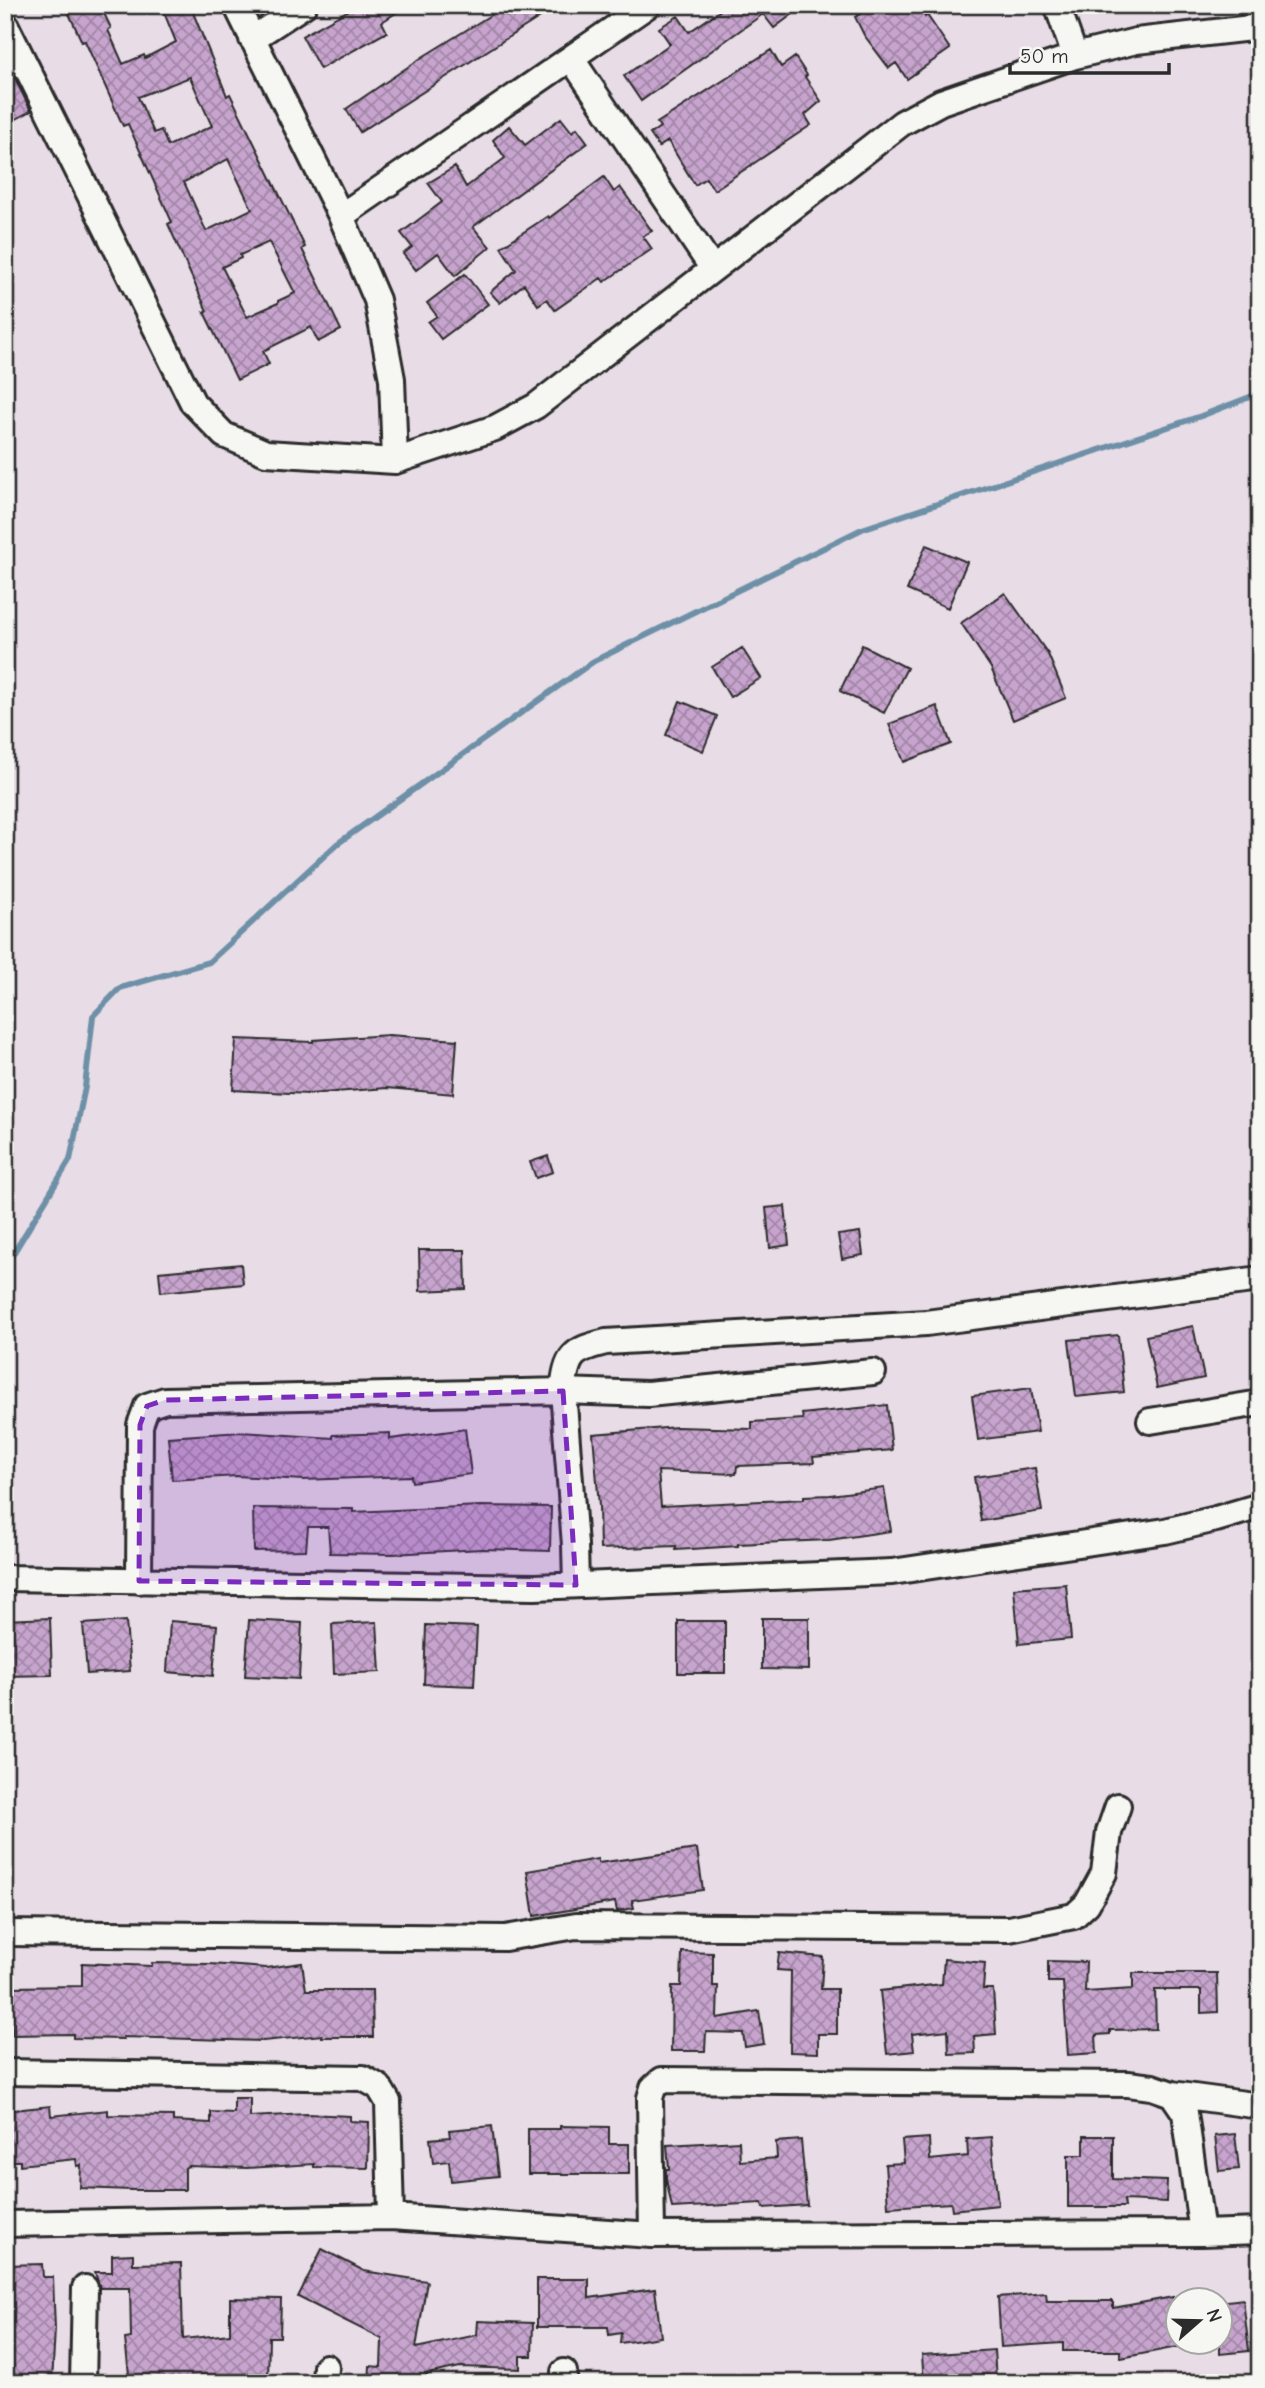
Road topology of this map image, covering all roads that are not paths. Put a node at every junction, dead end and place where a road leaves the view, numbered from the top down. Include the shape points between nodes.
1 (236, 5) edge
2 (304, 5) edge
3 (648, 5) edge
4 (1057, 5) edge
5 (5, 24) edge
6 (1260, 27) edge
7 (252, 39) junction
8 (1075, 56) junction
9 (571, 58) junction
10 (341, 216) junction
11 (713, 269) junction
12 (396, 461) junction
13 (1260, 1279) edge
14 (873, 1372) dead end
15 (563, 1391) junction
16 (1260, 1403) edge
17 (1150, 1421) dead end
18 (1260, 1506) edge
19 (5, 1578) edge
20 (139, 1581) junction
21 (576, 1585) junction
22 (1118, 1806) dead end
23 (5, 1933) edge
24 (5, 2072) edge
25 (1172, 2094) junction
26 (1260, 2106) edge
27 (391, 2217) junction
28 (5, 2224) edge
29 (1260, 2231) edge
30 (1202, 2233) junction
31 (652, 2235) junction
32 (85, 2288) dead end
33 (83, 2383) edge

1 - 7 street
2 - 7 street
3 - 9 street
4 - 8 street
5 - 12 street via 193,403 224,435 266,453
6 - 8 street via 1136,41
7 - 10 street
8 - 11 street via 942,102 902,123
9 - 10 street
9 - 11 street
10 - 12 street via 377,300 392,379
11 - 12 street via 536,406 495,428
13 - 15 street via 926,1323 606,1342 583,1347 570,1358
14 - 15 street via 648,1394
15 - 20 street via 165,1400 147,1406 140,1425
15 - 21 street
16 - 17 street
18 - 21 street via 1165,1531 891,1572
19 - 20 street
20 - 21 street
22 - 23 street via 1104,1872 1087,1904 1074,1916 1009,1929 576,1926 505,1938
24 - 27 street via 363,2078 379,2087 388,2102
25 - 26 street
25 - 30 street via 1185,2113
25 - 31 street via 1128,2084 662,2080 650,2098
27 - 28 street
27 - 31 street
29 - 30 street
30 - 31 street
32 - 33 street

